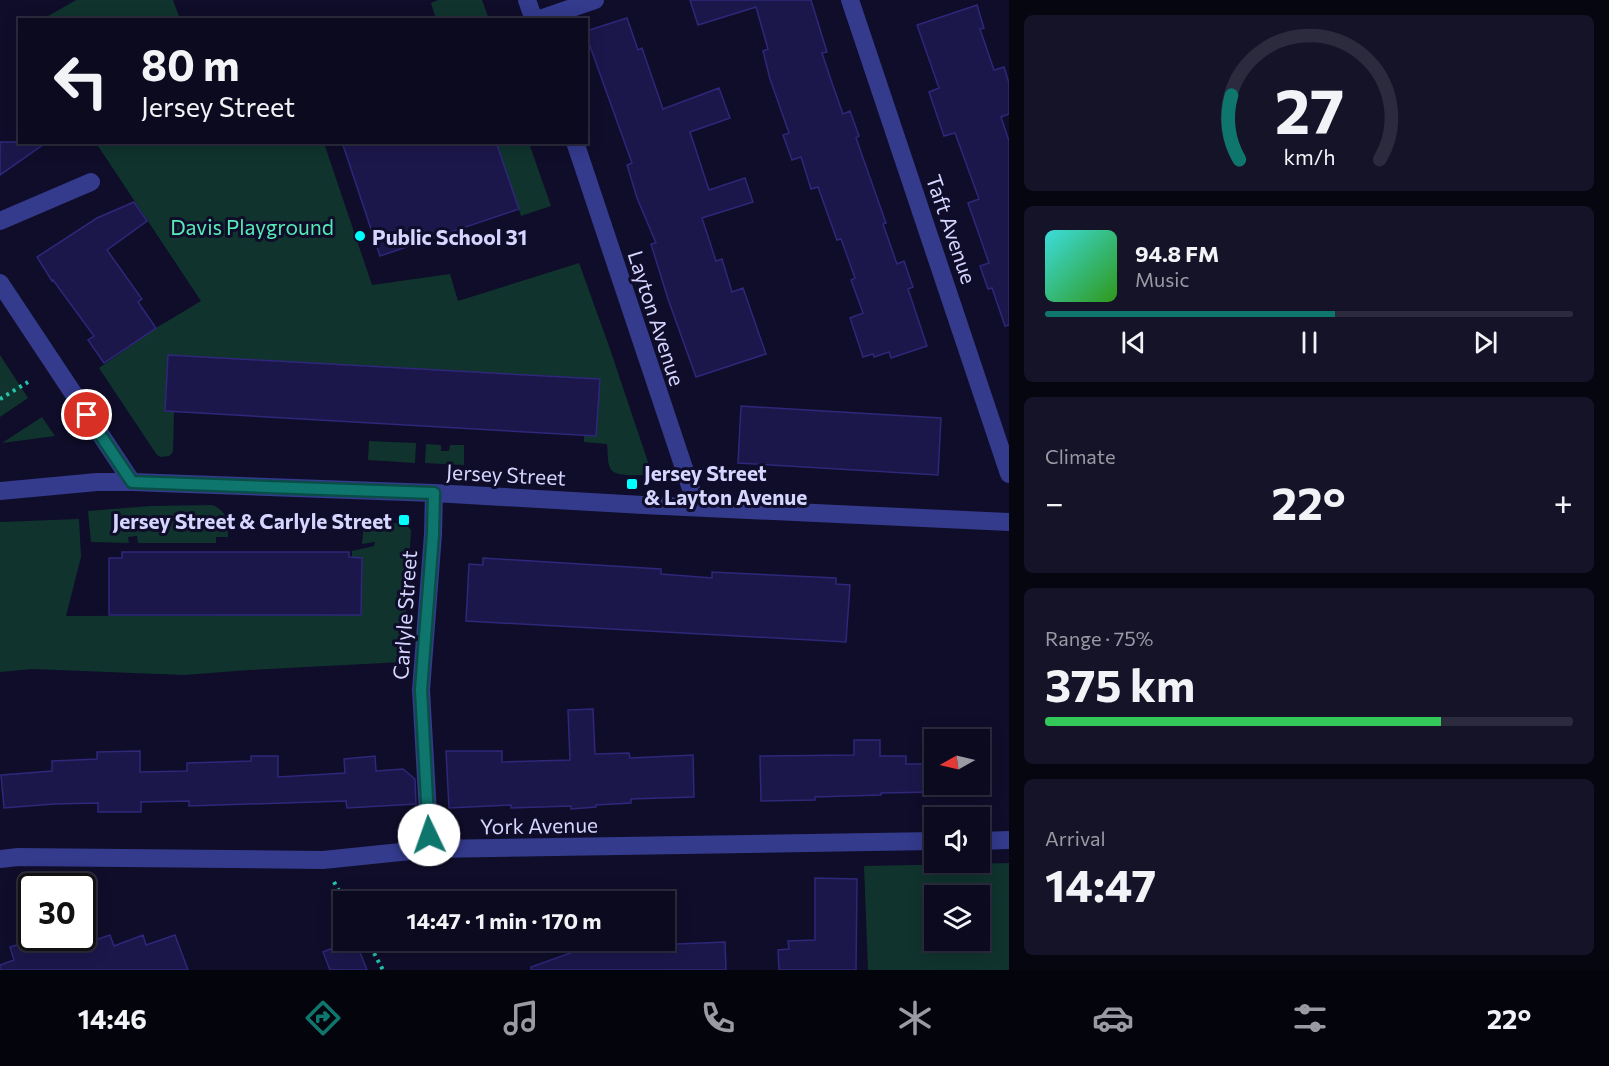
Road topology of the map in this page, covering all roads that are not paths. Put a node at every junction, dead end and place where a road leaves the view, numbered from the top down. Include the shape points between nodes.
1 (527, 0) edge
2 (595, 0) edge
3 (850, 0) edge
4 (535, 18) edge
5 (542, 18) edge
6 (576, 144) edge
7 (91, 183) dead end
8 (0, 221) edge
9 (0, 282) edge
10 (1009, 474) edge
11 (132, 482) junction
12 (0, 491) edge
13 (434, 493) junction
14 (697, 507) junction
15 (1009, 522) edge
16 (1009, 840) edge
17 (924, 841) edge
18 (990, 841) edge
19 (430, 849) junction
20 (0, 859) edge

1 - 4 street
2 - 5 street
3 - 10 street, Taft Avenue
6 - 14 street, Layton Avenue
7 - 8 street
9 - 11 street
11 - 12 street, Jersey Street
11 - 13 street, Jersey Street
13 - 14 street, Jersey Street
13 - 19 street, Carlyle Street via 421,690
14 - 15 street, Jersey Street
16 - 18 street
17 - 19 street, York Avenue
19 - 20 street, York Avenue via 323,860

